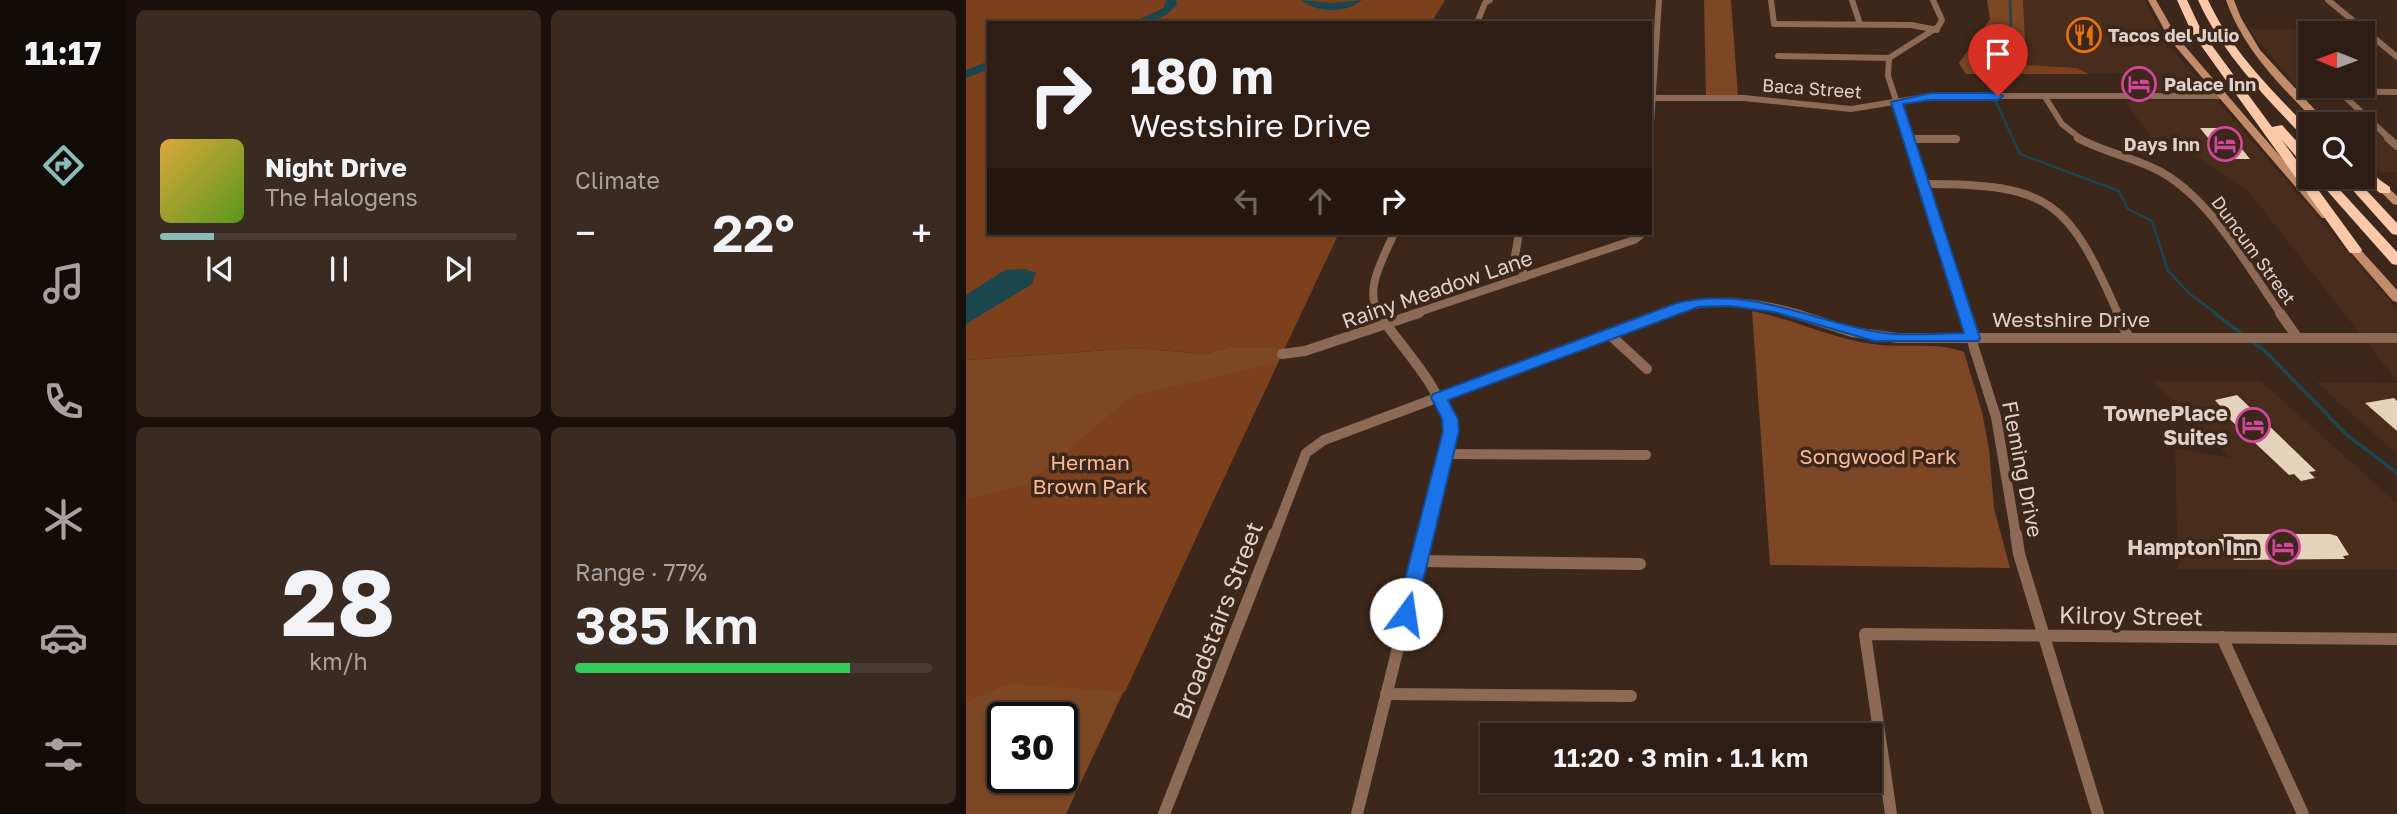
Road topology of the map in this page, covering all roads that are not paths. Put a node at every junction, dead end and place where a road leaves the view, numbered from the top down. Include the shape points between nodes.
1 (1490, 0) edge
2 (1659, 0) edge
3 (1771, 0) edge
4 (1852, 0) edge
5 (1933, 0) edge
6 (2152, 0) edge
7 (2182, 0) edge
8 (2203, 0) edge
9 (2230, 0) edge
10 (2328, 0) edge
11 (1478, 21) edge
12 (1860, 24) junction
13 (1654, 28) edge
14 (1937, 30) junction
15 (1778, 56) dead end
16 (2397, 57) edge
17 (1889, 58) junction
18 (1653, 61) edge
19 (2224, 69) junction
20 (2251, 72) junction
21 (2292, 91) junction
22 (2298, 91) edge
23 (2375, 92) edge
24 (2397, 92) edge
25 (2222, 96) junction
26 (2045, 97) junction
27 (1652, 98) edge
28 (2346, 98) edge
29 (1897, 102) junction
30 (2312, 112) edge
31 (2298, 114) edge
32 (2298, 124) edge
33 (1910, 139) junction
34 (1956, 139) dead end
35 (2397, 146) edge
36 (2298, 151) edge
37 (2375, 180) edge
38 (2375, 182) edge
39 (1924, 184) junction
40 (2333, 189) edge
41 (2358, 189) edge
42 (2385, 190) junction
43 (2397, 202) edge
44 (2397, 231) edge
45 (1393, 235) edge
46 (1518, 235) edge
47 (1642, 235) edge
48 (2356, 250) junction
49 (2397, 261) edge
50 (1525, 277) junction
51 (2397, 298) edge
52 (1385, 325) junction
53 (1608, 333) junction
54 (2128, 336) junction
55 (2297, 337) junction
56 (1973, 338) junction
57 (2397, 338) edge
58 (1282, 354) dead end
59 (1647, 369) dead end
60 (1438, 397) junction
61 (1315, 445) joint
62 (1448, 454) junction
63 (1646, 456) dead end
64 (1419, 561) junction
65 (1640, 564) dead end
66 (2044, 636) junction
67 (2222, 637) junction
68 (2397, 639) edge
69 (1386, 694) junction
70 (1631, 696) dead end
71 (1164, 814) edge
72 (1357, 814) edge
73 (1891, 814) edge
74 (2098, 814) edge
75 (2303, 814) edge

1 - 11 street
2 - 13 street
3 - 12 street via 1774,23
4 - 12 street
5 - 14 street via 1942,20
6 - 25 main road via 2173,38
7 - 19 highway via 2197,33
8 - 20 highway via 2222,38
9 - 21 main road via 2249,41
10 - 16 street
12 - 14 street via 1910,24
13 - 18 street
14 - 17 street
15 - 17 street
17 - 29 street, Fleming Drive via 1888,76
18 - 27 street
19 - 36 highway
19 - 48 highway
20 - 31 highway
20 - 32 highway
21 - 22 street
21 - 30 main road
23 - 24 street
25 - 26 street, Baca Street
25 - 48 main road
26 - 29 street, Baca Street via 1931,96
26 - 55 street, Duncum Street via 2070,132 2153,168 2190,191
27 - 29 street, Baca Street via 1744,99 1839,108
28 - 35 street
29 - 33 street, Fleming Drive
33 - 34 street
33 - 39 street, Fleming Drive
37 - 42 main road
38 - 42 highway
39 - 54 street via 2001,187 2059,210 2076,230
39 - 56 street, Fleming Drive
40 - 49 highway
41 - 44 highway
42 - 43 main road
45 - 52 street via 1371,296
46 - 50 street via 1513,256
47 - 50 street, Rainy Meadow Lane
48 - 51 main road
50 - 52 street, Rainy Meadow Lane
52 - 58 street, Rainy Meadow Lane
52 - 60 street
53 - 56 street, Westshire Drive via 1682,306 1711,302 1775,308 1874,336
53 - 59 street
53 - 60 street, Westshire Drive
54 - 55 street, Westshire Drive
54 - 56 street, Westshire Drive
55 - 57 street, Westshire Drive
56 - 66 street, Fleming Drive via 1996,417 2019,554
60 - 61 street, Westshire Drive
60 - 62 street via 1450,419
61 - 71 street, Broadstairs Street via 1306,453
62 - 63 street
62 - 64 street
64 - 65 street
64 - 69 street
66 - 67 street, Kilroy Street
66 - 73 street, Kilroy Street via 1865,634
66 - 74 street, Fleming Drive
67 - 68 street, Kilroy Street
67 - 75 street
69 - 70 street
69 - 72 street

